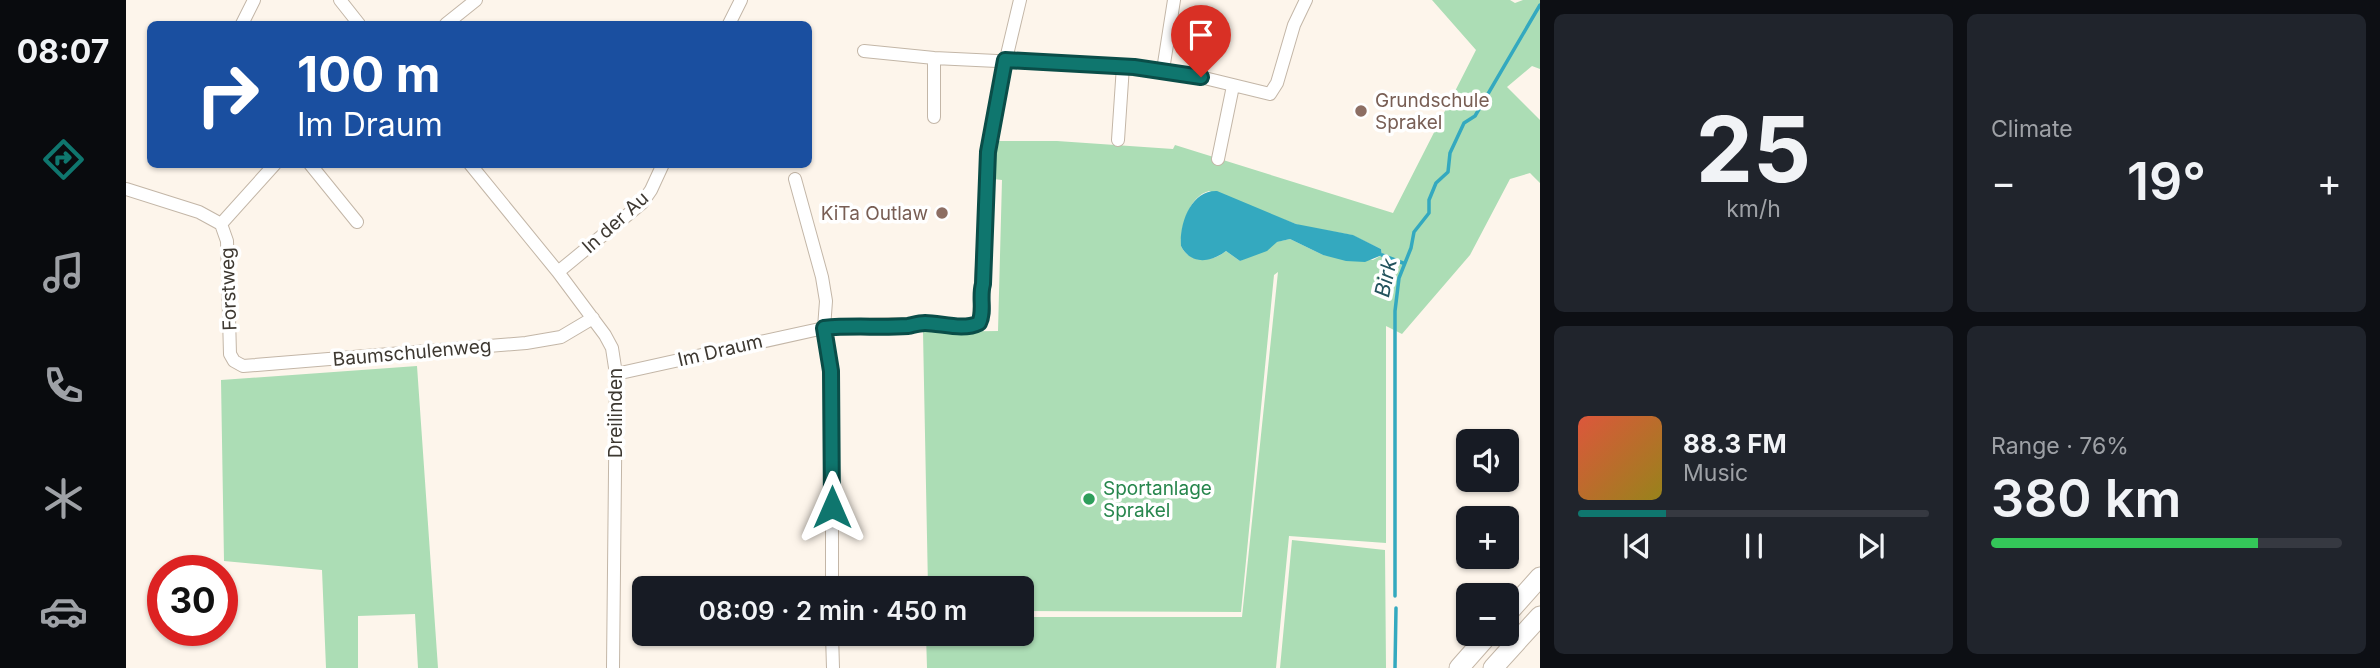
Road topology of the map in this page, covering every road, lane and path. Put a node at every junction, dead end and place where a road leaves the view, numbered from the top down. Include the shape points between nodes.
1 (254, 0) edge
2 (340, 0) edge
3 (476, 0) edge
4 (741, 0) edge
5 (1020, 0) edge
6 (1174, 0) edge
7 (1306, 0) edge
8 (244, 21) edge
9 (357, 21) edge
10 (450, 21) edge
11 (730, 21) edge
12 (864, 51) dead end
13 (934, 58) junction
14 (1005, 60) junction
15 (1123, 66) junction
16 (1163, 70) junction
17 (1233, 86) junction
18 (934, 117) dead end
19 (1118, 140) dead end
20 (1218, 159) dead end
21 (271, 168) edge
22 (313, 168) edge
23 (473, 168) edge
24 (661, 168) edge
25 (796, 179) dead end
26 (126, 189) edge
27 (357, 222) dead end
28 (220, 224) junction
29 (558, 272) junction
30 (593, 317) junction
31 (824, 328) junction
32 (230, 354) joint
33 (616, 374) junction
34 (832, 576) edge
35 (1540, 577) edge
36 (1519, 601) edge
37 (1540, 616) edge
38 (832, 646) edge
39 (1478, 646) edge
40 (613, 668) edge
41 (833, 668) edge
42 (1459, 668) edge
43 (1493, 668) edge

1 - 8 street
2 - 9 street
3 - 10 street
4 - 11 street
5 - 14 street
6 - 16 street
7 - 17 street via 1273,92 1265,95
12 - 13 street
13 - 14 street
13 - 18 street
14 - 15 street
14 - 31 street, Im Draum via 988,152 981,320 972,326 926,323
15 - 16 street
15 - 19 street
16 - 17 street
17 - 20 street
21 - 28 street, Forstweg
22 - 27 street
23 - 29 street, Dreilinden
24 - 29 street, In der Au via 642,203
25 - 31 street via 822,276
26 - 28 street, Forstweg via 199,212
28 - 32 street, Forstweg via 227,241
29 - 30 street, Dreilinden
30 - 32 street, Baumschulenweg via 561,337 526,343 243,366
30 - 33 street, Dreilinden via 612,348
31 - 33 street, Im Draum
31 - 34 street via 832,400
33 - 40 street, Dreilinden
35 - 36 highway
37 - 43 highway
38 - 41 street
39 - 42 highway

